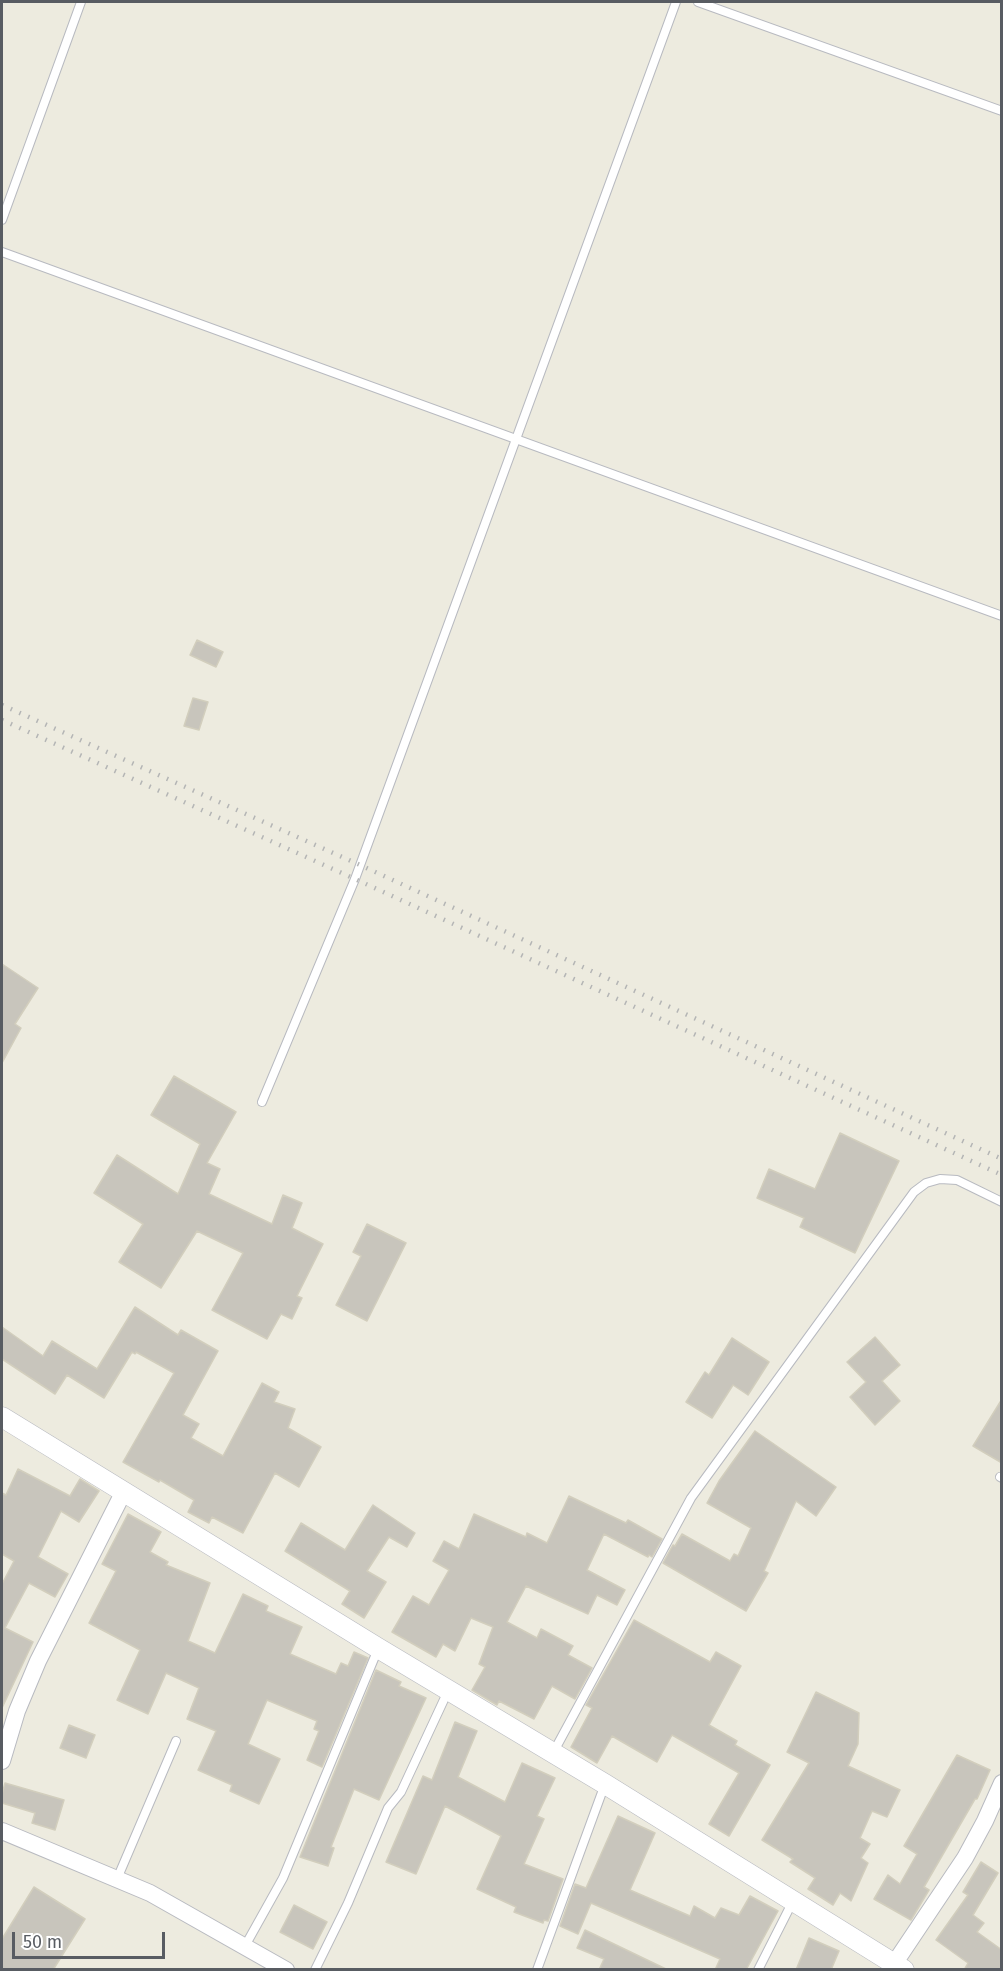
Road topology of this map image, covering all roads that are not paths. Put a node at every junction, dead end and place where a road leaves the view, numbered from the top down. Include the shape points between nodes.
1 (81, 2) edge
2 (675, 2) edge
3 (698, 2) edge
4 (1002, 111) edge
5 (2, 220) edge
6 (2, 252) edge
7 (515, 440) junction
8 (1002, 616) edge
9 (262, 1102) dead end
10 (1002, 1202) edge
11 (2, 1417) edge
12 (123, 1493) junction
13 (378, 1648) junction
14 (448, 1691) junction
15 (176, 1741) dead end
16 (553, 1754) junction
17 (2, 1761) edge
18 (1002, 1783) edge
19 (605, 1784) junction
20 (2, 1832) edge
21 (117, 1879) junction
22 (793, 1900) junction
23 (245, 1946) junction
24 (899, 1967) edge
25 (286, 1970) edge
26 (315, 1970) edge
27 (537, 1970) edge
28 (758, 1970) edge

1 - 5 lane
2 - 7 lane
3 - 4 lane
6 - 7 lane
7 - 8 lane
7 - 9 lane via 355,879
10 - 16 lane via 957,1180 939,1179 914,1192 691,1498
11 - 12 street
12 - 13 street
12 - 17 street via 38,1661
13 - 14 street
13 - 23 lane via 283,1878
14 - 16 street
14 - 26 lane via 401,1792 388,1808
15 - 21 lane
16 - 19 street
18 - 24 street via 985,1821
19 - 22 street
19 - 27 lane
20 - 21 street
21 - 23 street
22 - 24 street
22 - 28 lane
23 - 25 street

